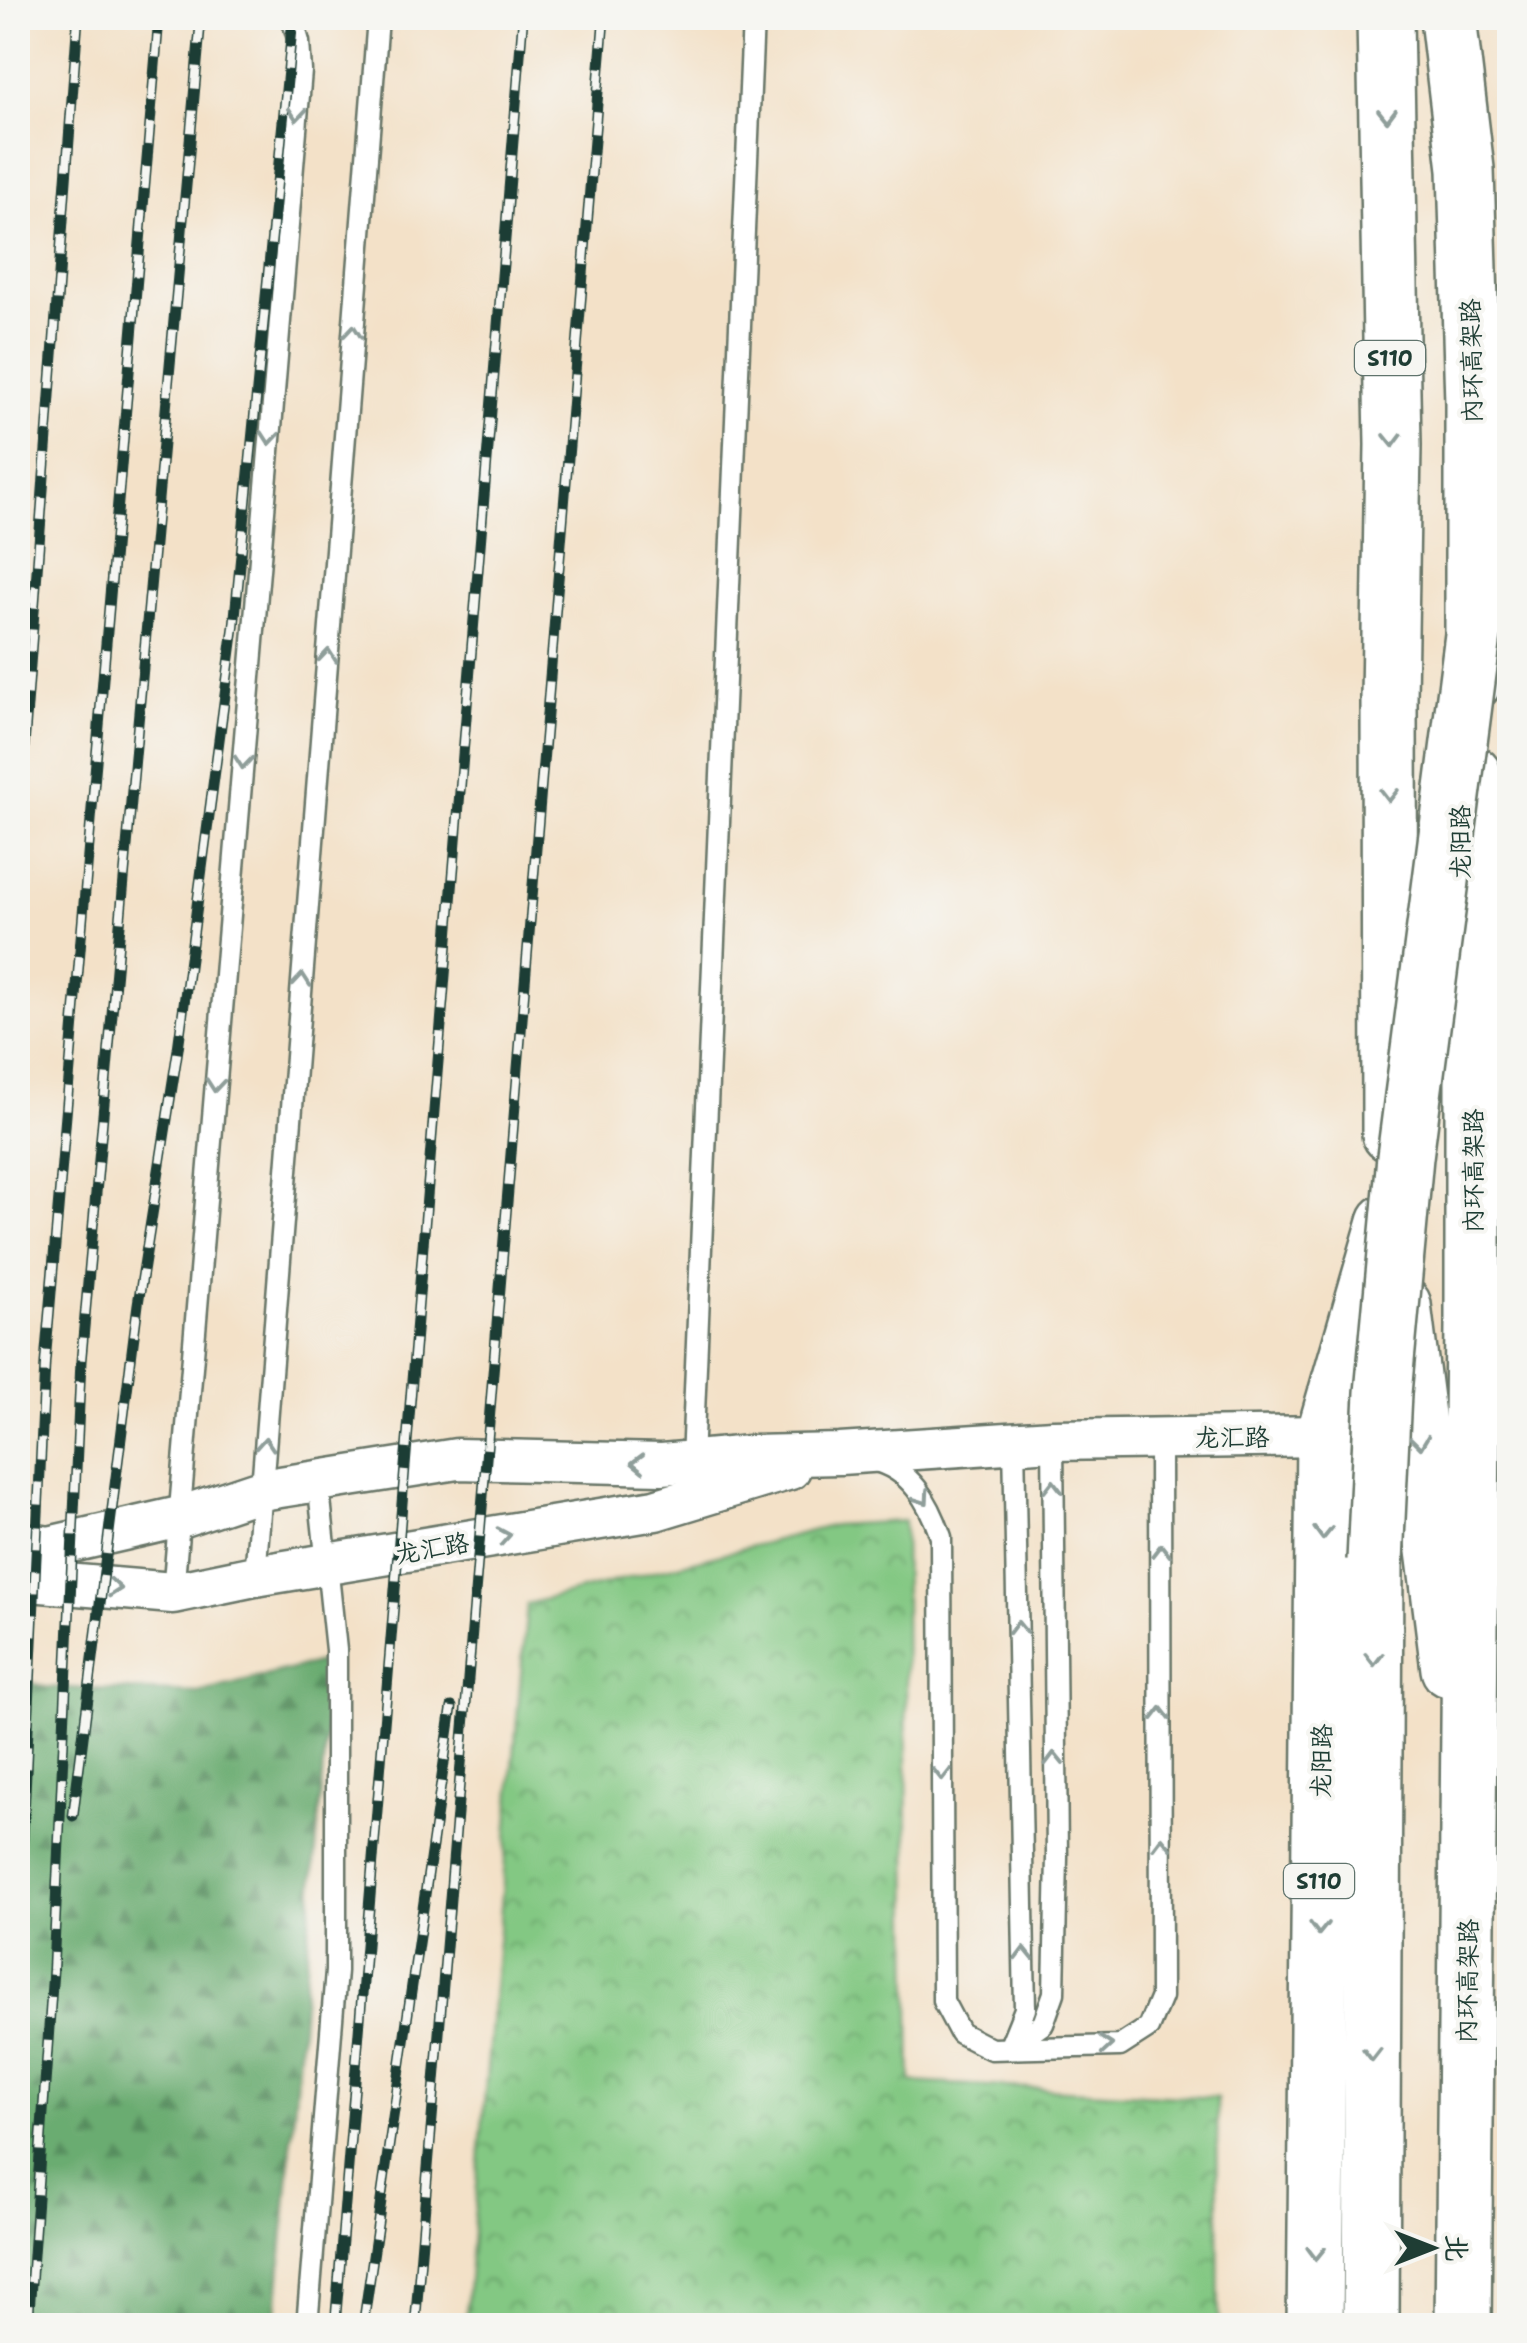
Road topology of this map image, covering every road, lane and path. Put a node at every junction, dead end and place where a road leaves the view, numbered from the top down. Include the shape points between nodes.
1 (292, 18) edge
2 (378, 18) edge
3 (753, 18) edge
4 (1384, 18) edge
5 (1423, 18) edge
6 (1448, 18) edge
7 (1473, 635) junction
8 (1390, 1207) junction
9 (1324, 1436) junction
10 (1160, 1438) junction
11 (1033, 1441) junction
12 (840, 1454) junction
13 (692, 1461) junction
14 (318, 1480) junction
15 (262, 1490) junction
16 (180, 1517) junction
17 (18, 1542) edge
18 (327, 1566) junction
19 (255, 1576) junction
20 (18, 1580) edge
21 (173, 1593) junction
22 (1448, 1669) junction
23 (1009, 2048) junction
24 (306, 2326) edge
25 (1315, 2326) edge
26 (1371, 2326) edge
27 (1443, 2326) edge
28 (1464, 2326) edge

1 -> 16 lane via 300,71
15 -> 2 lane
3 - 13 lane
4 -> 8 main road, 龙阳路 / S110 via 1393,445
5 - 22 main road, 龙阳路 / S110 via 1440,87 1452,204 1458,405 1460,1435
6 - 7 main road, 内环高架路 via 1466,169
7 -> 26 main road, bridge via 1405,1157 1383,1393 1375,1562
7 - 28 main road, 内环高架路, bridge
8 - 9 main road, 龙阳路 / S110
8 -> 22 main road, 龙阳路 / S110
9 - 10 street, 龙汇路
9 - 22 main road
9 -> 25 main road, 龙阳路 / S110
10 - 11 street, 龙汇路
23 -> 10 lane via 1120,2046 1148,2028 1162,1998
11 - 12 street, 龙汇路
23 -> 11 lane via 1025,2009
23 -> 11 lane via 1043,2024 1054,1993 1056,1856
12 - 13 street, 龙汇路
18 -> 12 street, 龙汇路 via 655,1510
12 -> 23 lane via 882,1462 912,1482 930,1504 942,1537 943,2000 960,2033 991,2049
13 -> 14 street, 龙汇路 via 457,1459
14 - 15 street, 龙汇路
14 - 18 lane
15 - 16 street, 龙汇路
15 - 19 lane
16 - 17 street, 龙汇路 via 49,1547
16 - 21 lane
18 - 19 street, 龙汇路
18 - 24 lane via 336,1650 336,1971
19 - 21 street, 龙汇路
20 -> 21 street, 龙汇路
22 - 27 main road, 龙阳路 / S110

